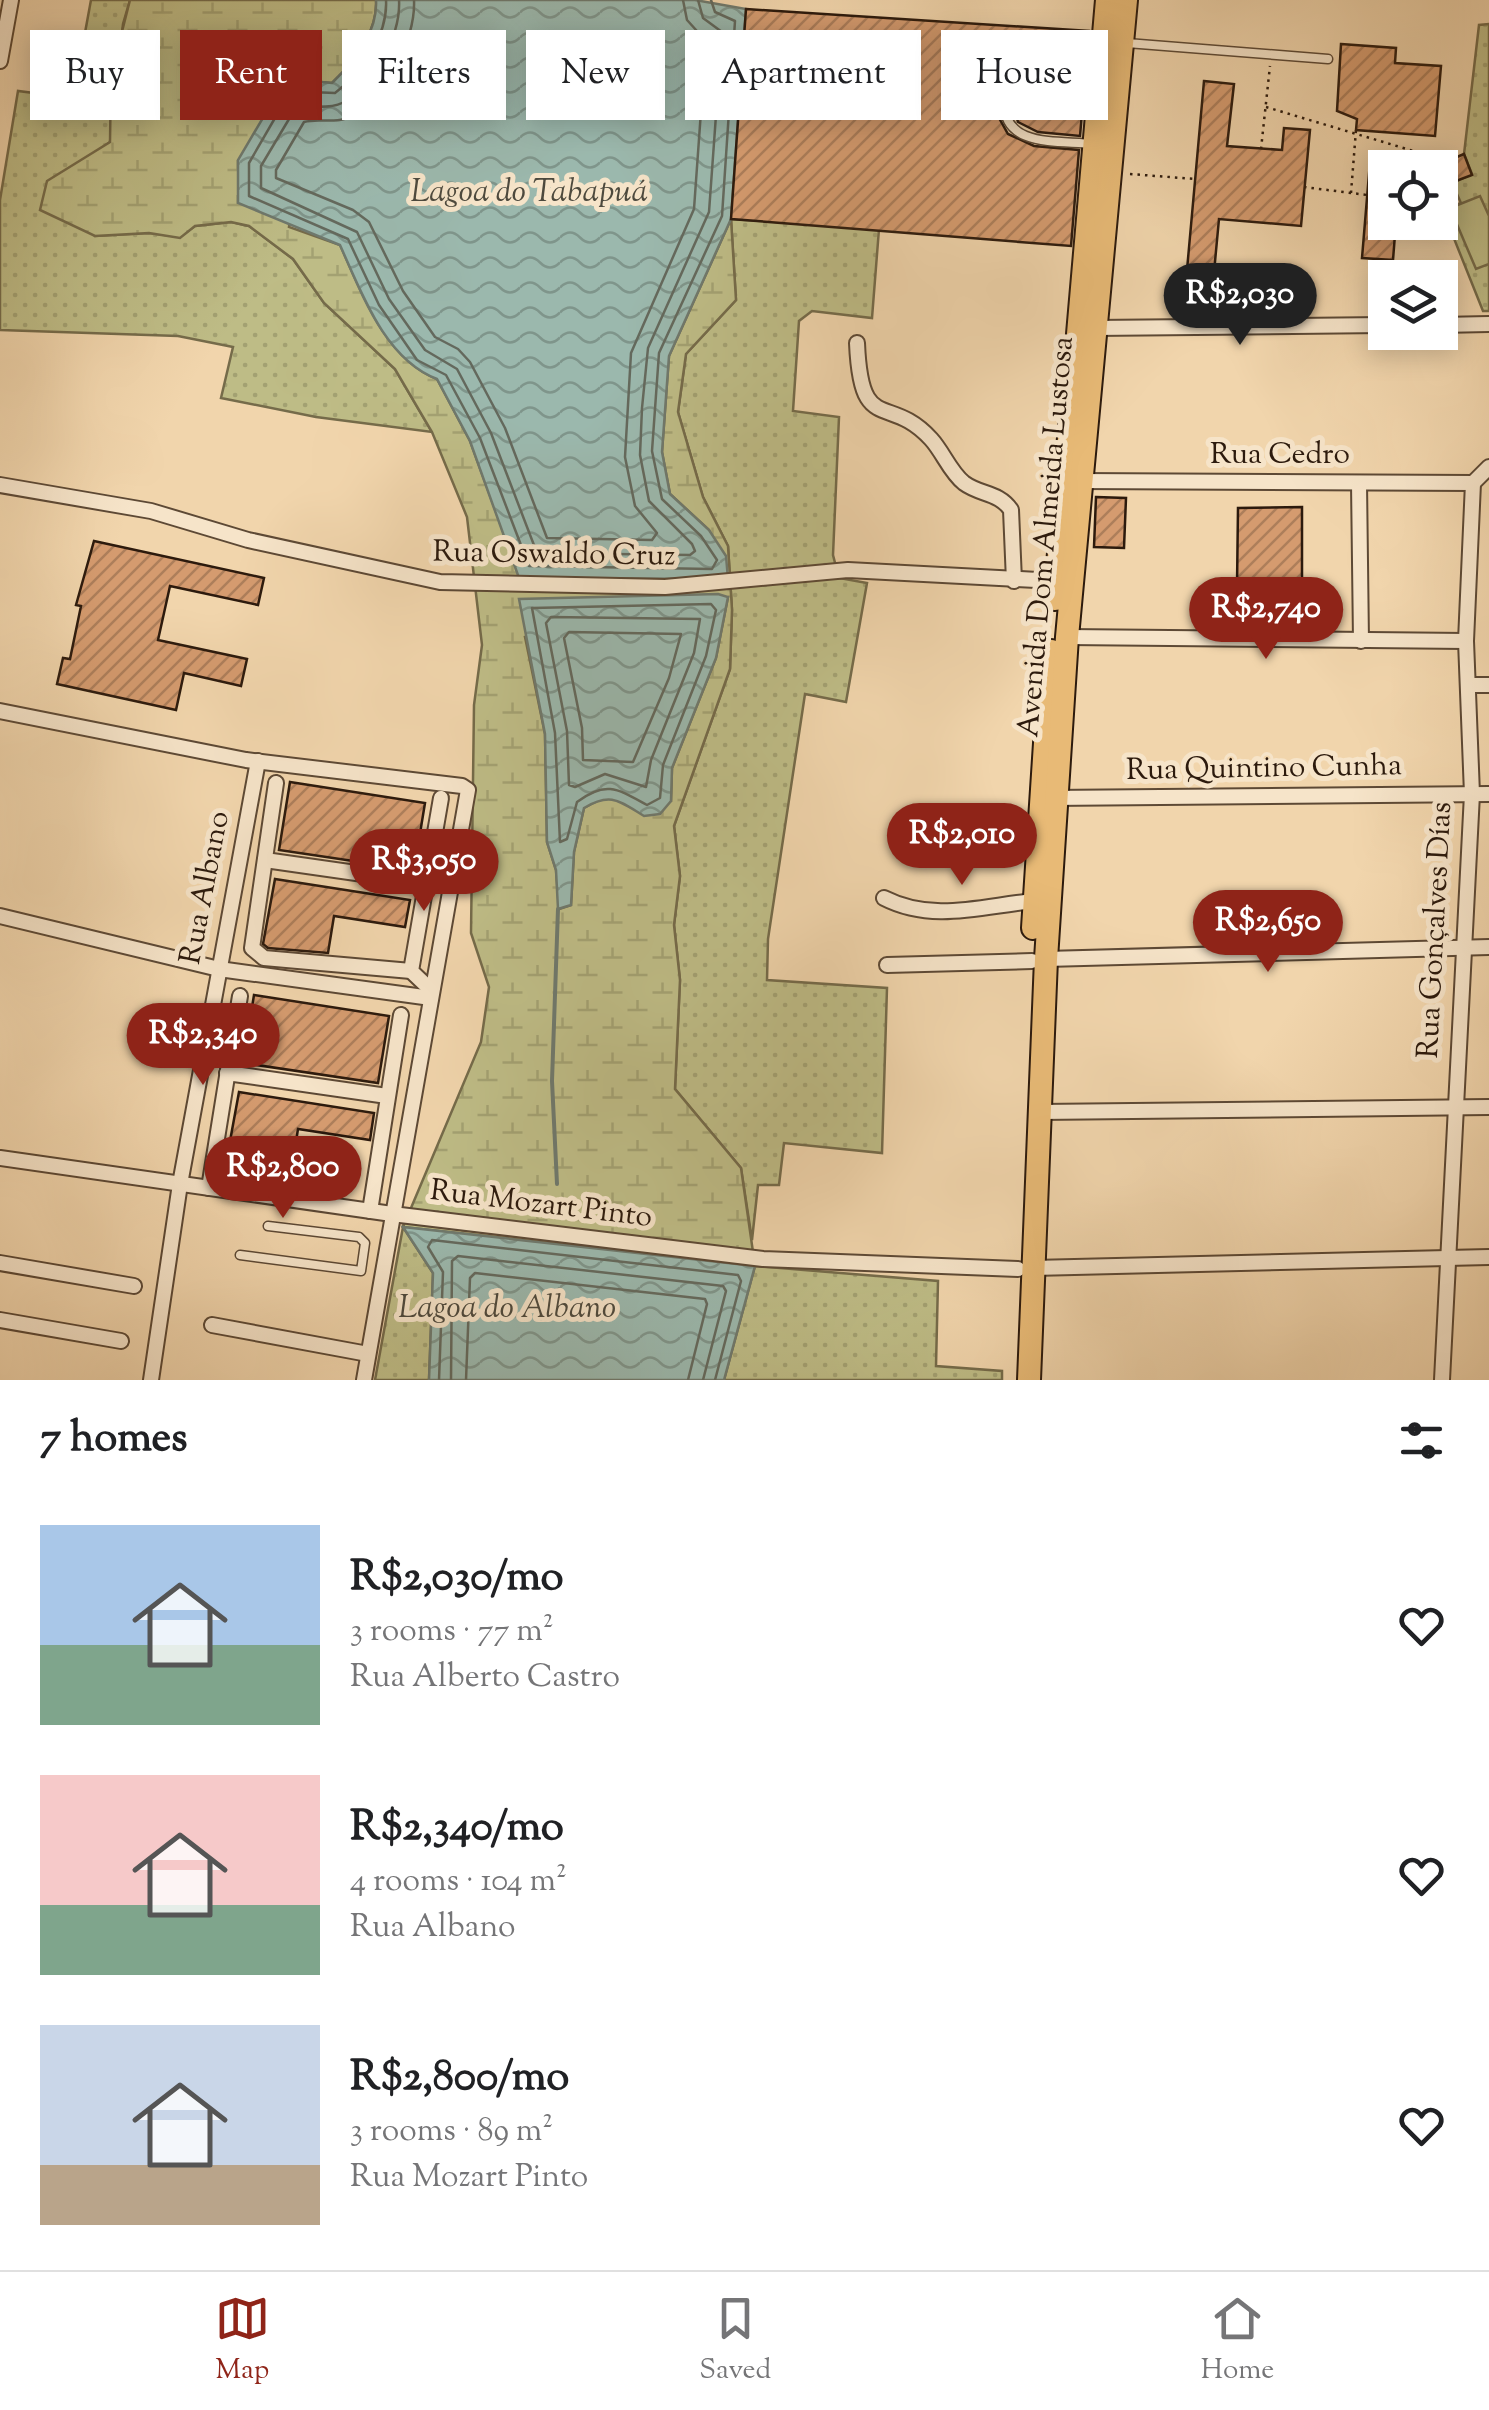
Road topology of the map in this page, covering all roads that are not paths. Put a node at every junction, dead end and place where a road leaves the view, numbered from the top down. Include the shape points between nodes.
1 (11, 0) edge
2 (1107, 0) edge
3 (1126, 0) edge
4 (2, 38) edge
5 (1122, 42) junction
6 (1328, 59) dead end
7 (0, 61) edge
8 (1006, 120) edge
9 (1093, 144) junction
10 (1458, 324) edge
11 (1489, 324) edge
12 (1368, 325) edge
13 (1094, 328) junction
14 (856, 343) dead end
15 (1489, 467) edge
16 (1071, 481) junction
17 (1359, 483) junction
18 (1473, 484) junction
19 (0, 486) edge
20 (1014, 581) junction
21 (1056, 581) junction
22 (1067, 638) junction
23 (1360, 641) junction
24 (1466, 641) junction
25 (1489, 684) edge
26 (1468, 685) junction
27 (0, 711) edge
28 (258, 761) junction
29 (276, 783) dead end
30 (1472, 794) junction
31 (1489, 794) edge
32 (441, 798) dead end
33 (1048, 798) junction
34 (265, 860) junction
35 (426, 884) junction
36 (884, 898) dead end
37 (1034, 901) junction
38 (0, 916) edge
39 (1489, 947) edge
40 (1461, 948) junction
41 (1039, 960) junction
42 (888, 965) dead end
43 (219, 969) junction
44 (411, 972) junction
45 (431, 995) junction
46 (240, 996) dead end
47 (401, 1015) dead end
48 (227, 1073) junction
49 (387, 1096) junction
50 (1453, 1108) junction
51 (1489, 1108) edge
52 (1040, 1112) junction
53 (0, 1158) edge
54 (180, 1184) junction
55 (209, 1188) junction
56 (370, 1211) junction
57 (392, 1214) junction
58 (268, 1226) dead end
59 (365, 1252) junction
60 (240, 1255) dead end
61 (384, 1256) junction
62 (1451, 1257) junction
63 (1489, 1257) edge
64 (0, 1263) edge
65 (1026, 1268) junction
66 (134, 1286) dead end
67 (0, 1320) edge
68 (212, 1325) dead end
69 (1023, 1327) junction
70 (121, 1341) dead end
71 (368, 1354) junction
72 (151, 1380) edge
73 (364, 1380) edge
74 (1014, 1380) edge
75 (1029, 1380) edge
76 (1442, 1380) edge

1 - 4 street
2 - 9 main road, Avenida Dom Almeida Lustosa
3 - 5 main road, Avenida Dom Almeida Lustosa
4 - 7 street
5 - 6 lane
5 - 13 main road, Avenida Dom Almeida Lustosa
8 - 9 lane via 1037,140
9 - 16 main road, Avenida Dom Almeida Lustosa
10 - 11 street
12 - 13 street
13 - 16 main road, Avenida Dom Almeida Lustosa
14 - 20 street via 858,378 869,402 930,438 958,478 996,495 1011,510
15 - 18 street
16 - 17 street, Rua Cedro
16 - 21 main road, Avenida Dom Almeida Lustosa
16 - 22 main road, Avenida Dom Almeida Lustosa
17 - 18 street, Rua Cedro
17 - 23 street
18 - 24 street, Rua Gonçalves Días
19 - 20 street, Rua Oswaldo Cruz via 152,511 440,582 665,587 848,570
20 - 21 street, Rua Oswaldo Cruz
21 - 33 main road, Avenida Dom Almeida Lustosa
22 - 23 street
22 - 33 main road, Avenida Dom Almeida Lustosa
23 - 24 street
24 - 26 street, Rua Gonçalves Días
25 - 26 street
26 - 30 street, Rua Gonçalves Días
27 - 28 street
28 - 43 street, Rua Albano
28 - 45 street via 468,790
29 - 34 street
30 - 31 street, Rua Quintino Cunha
30 - 33 street, Rua Quintino Cunha
30 - 40 street, Rua Gonçalves Días
32 - 35 street
33 - 37 main road, Avenida Dom Almeida Lustosa
33 - 41 main road, Avenida Dom Almeida Lustosa
34 - 35 street
34 - 44 street via 256,954
35 - 44 street
36 - 37 street via 937,914
37 - 41 main road, Avenida Dom Almeida Lustosa
38 - 43 street
39 - 40 street
40 - 41 street
40 - 50 street, Rua Gonçalves Días
41 - 42 street
41 - 52 main road, Avenida Dom Almeida Lustosa
41 - 65 main road, Avenida Dom Almeida Lustosa
43 - 45 street
43 - 54 street, Rua Albano
44 - 45 street
45 - 57 street
46 - 48 street
47 - 49 street
48 - 49 street
48 - 55 street
49 - 56 street
50 - 51 street
50 - 52 street
50 - 62 street, Rua Gonçalves Días
52 - 65 main road, Avenida Dom Almeida Lustosa
53 - 54 street, Rua Mozart Pinto
54 - 55 street, Rua Mozart Pinto
54 - 72 street, Rua Albano
55 - 56 street, Rua Mozart Pinto
56 - 57 street, Rua Mozart Pinto
57 - 61 street
57 - 65 street, Rua Mozart Pinto via 762,1259
58 - 59 lane via 359,1237
59 - 60 lane via 361,1271
59 - 61 lane
61 - 71 street
62 - 63 street, Rua Mozart Pinto
62 - 65 street, Rua Mozart Pinto
62 - 76 street, Rua Gonçalves Días
64 - 66 street
65 - 69 main road, Avenida Dom Almeida Lustosa
67 - 70 street
68 - 71 street
69 - 74 main road, Avenida Dom Almeida Lustosa
69 - 75 main road, Avenida Dom Almeida Lustosa
71 - 73 street

